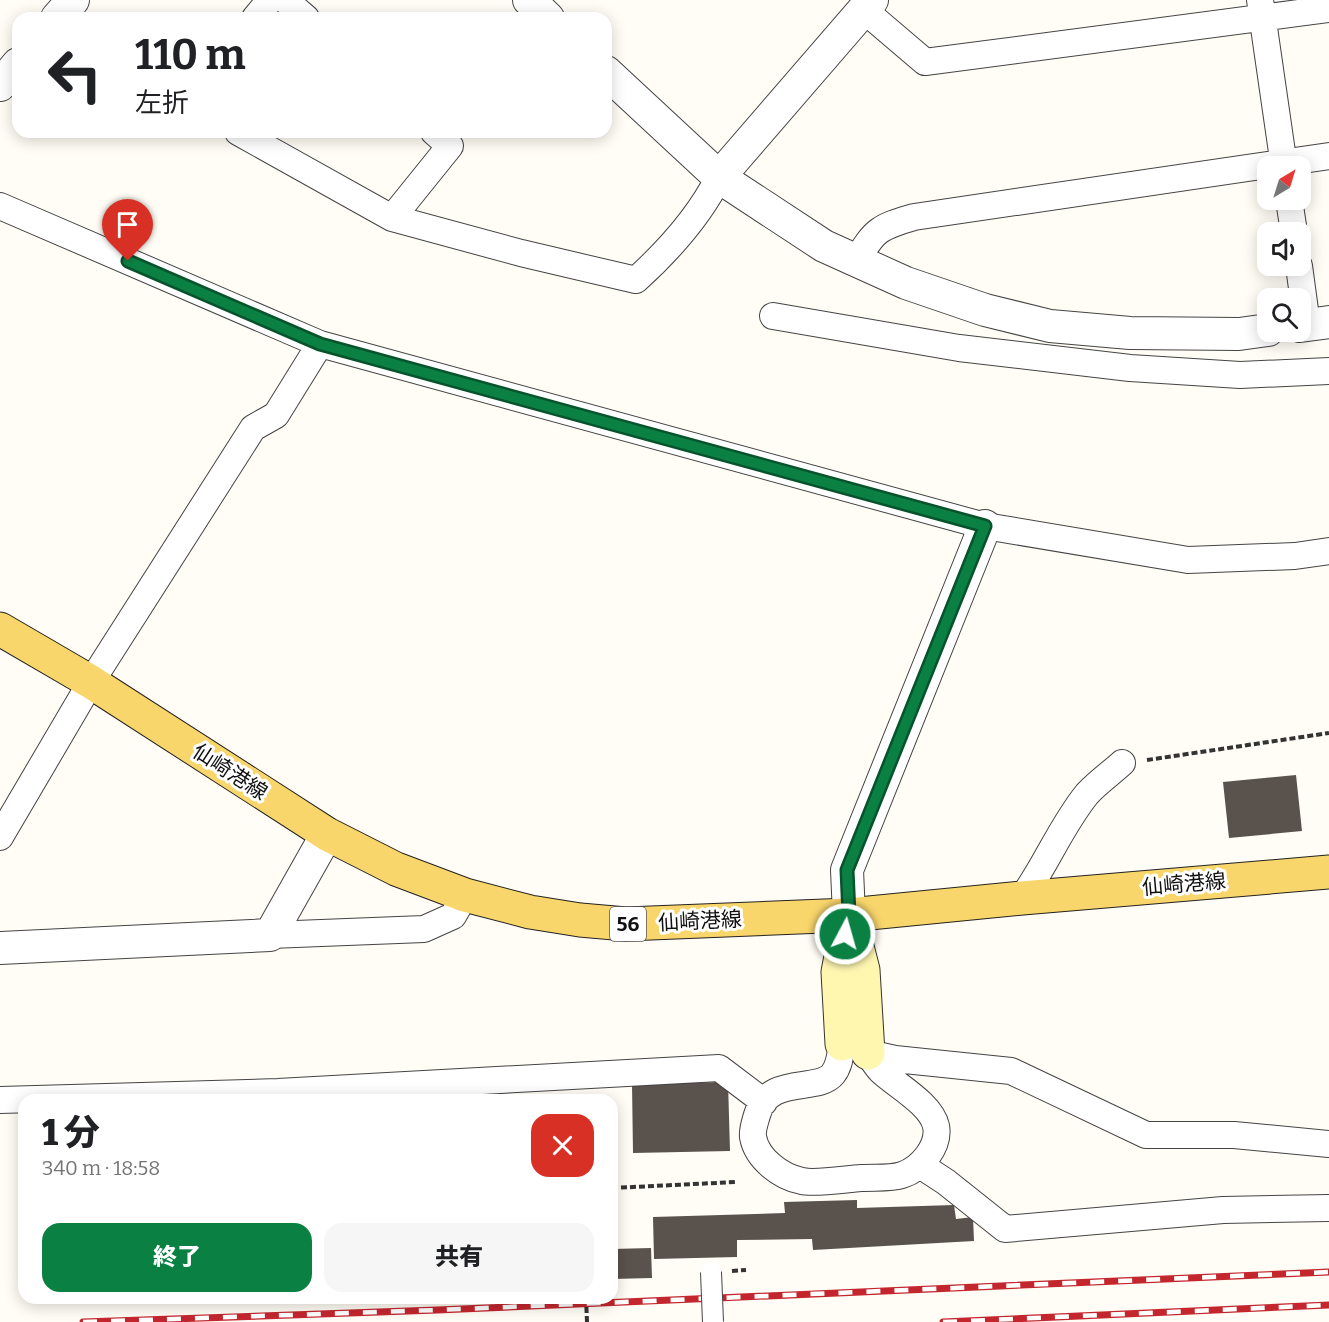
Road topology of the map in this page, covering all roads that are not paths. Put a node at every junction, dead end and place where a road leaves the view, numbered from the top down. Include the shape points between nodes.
1 (270, 0) edge
2 (285, 0) edge
3 (529, 0) edge
4 (868, 5) edge
5 (1329, 9) edge
6 (1262, 10) edge
7 (260, 12) edge
8 (299, 12) edge
9 (542, 12) edge
10 (12, 71) edge
11 (612, 78) edge
12 (0, 85) edge
13 (249, 138) edge
14 (441, 138) edge
15 (1283, 156) edge
16 (1329, 156) edge
17 (1311, 159) edge
18 (1257, 168) edge
19 (719, 177) junction
20 (0, 206) edge
21 (392, 218) junction
22 (856, 262) junction
23 (1301, 276) edge
24 (773, 316) dead end
25 (1312, 324) edge
26 (1257, 332) edge
27 (320, 344) junction
28 (1329, 370) edge
29 (985, 526) junction
30 (1329, 551) edge
31 (0, 629) edge
32 (91, 682) junction
33 (1122, 763) road end
34 (327, 834) junction
35 (0, 837) edge
36 (1329, 872) edge
37 (465, 895) junction
38 (1022, 898) junction
39 (849, 915) junction
40 (270, 935) junction
41 (0, 948) edge
42 (855, 1048) junction
43 (208, 1094) edge
44 (18, 1099) edge
45 (0, 1100) edge
46 (764, 1102) junction
47 (1329, 1144) edge
48 (920, 1165) junction
49 (1329, 1208) edge
50 (711, 1272) dead end
51 (713, 1322) edge

1 - 7 street
2 - 8 street
3 - 9 street
4 - 6 street via 925,62
4 - 19 street
5 - 6 street
6 - 15 street
10 - 12 street
11 - 19 street
13 - 21 street
14 - 21 street via 450,146
16 - 17 street
18 - 22 street via 914,217 878,230
19 - 21 street via 700,211 664,255 636,280
19 - 22 street via 824,246
20 - 27 street
22 - 26 street via 985,310 1050,326 1130,333
23 - 25 street
24 - 28 street via 959,348 1130,368 1240,375
27 - 29 street
27 - 32 street via 276,415 253,428
29 - 30 street via 1188,560
29 - 39 street via 847,870
31 - 32 main road, 仙崎港線 / 56
32 - 34 main road, 仙崎港線 / 56
32 - 35 street
33 - 38 street via 1088,793
34 - 37 main road, 仙崎港線 / 56 via 396,868
34 - 40 street
36 - 38 main road, 仙崎港線 / 56
37 - 39 main road, 仙崎港線 / 56 via 530,912 626,924
37 - 40 street via 453,916 424,929
38 - 39 main road, 仙崎港線 / 56
39 - 42 main road via 863,970
40 - 41 street
42 - 46 street via 832,1076 783,1088
42 - 47 street via 895,1059 1011,1071 1146,1135 1234,1136
42 - 48 street via 930,1114 936,1138
43 - 46 street via 719,1068
44 - 45 street
46 - 48 street via 758,1109 753,1137 757,1148 765,1160 803,1182 902,1175
48 - 49 street via 1005,1229 1223,1210
50 - 51 street, bridge

